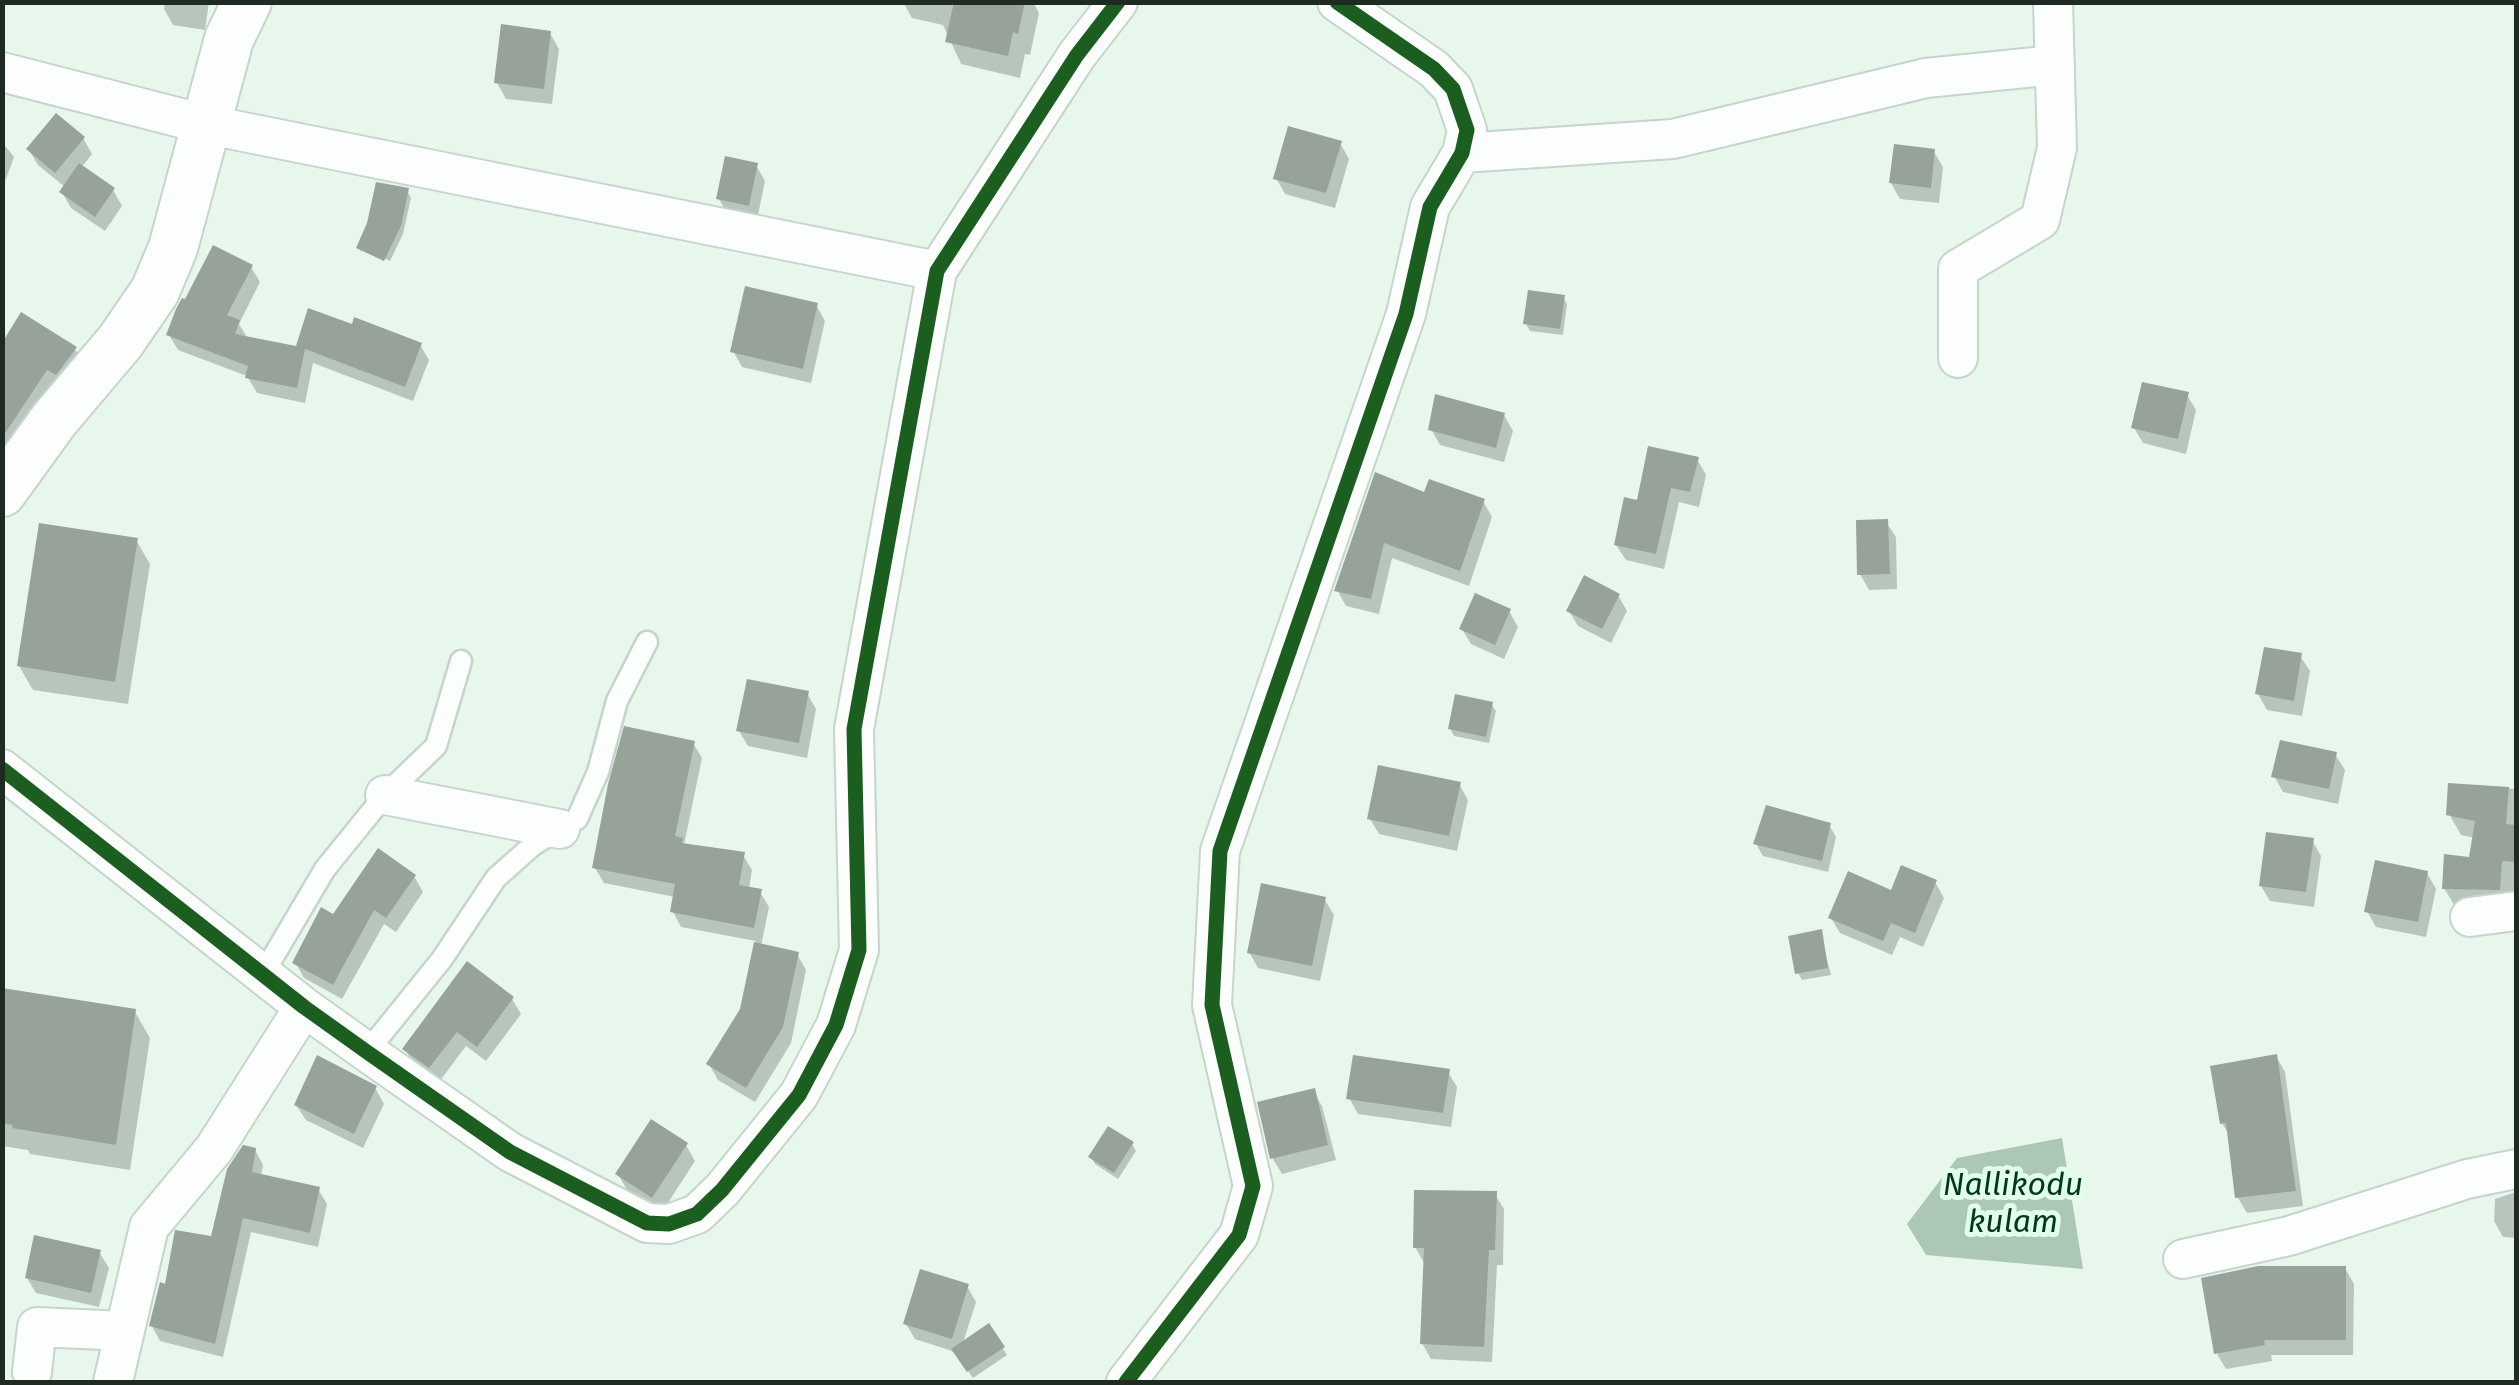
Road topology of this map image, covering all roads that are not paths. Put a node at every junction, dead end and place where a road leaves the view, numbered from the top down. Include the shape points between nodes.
1 (247, 2) edge
2 (1118, 2) edge
3 (1337, 2) edge
4 (2053, 2) edge
5 (2055, 66) junction
6 (2, 72) edge
7 (204, 124) junction
8 (1462, 153) junction
9 (938, 271) junction
10 (1958, 358) dead end
11 (2, 492) edge
12 (647, 642) dead end
13 (462, 660) dead end
14 (2, 770) edge
15 (384, 796) junction
16 (560, 829) junction
17 (2516, 911) edge
18 (2470, 917) dead end
19 (263, 974) junction
20 (304, 1007) junction
21 (367, 1052) junction
22 (2516, 1170) edge
23 (2183, 1259) dead end
24 (125, 1331) junction
25 (32, 1372) dead end
26 (112, 1382) edge
27 (1126, 1382) edge

1 - 7 street
2 - 9 street
3 - 8 street via 1453,89 1467,130
4 - 5 street
5 - 8 street via 1926,78 1673,140
5 - 10 street via 2057,148 2040,220 1958,269
6 - 7 street
7 - 9 street
7 - 11 street via 174,248 154,291
8 - 27 street via 1430,207 1406,314 1220,851 1212,1005 1253,1186 1239,1235
9 - 21 street via 854,729 859,950 836,1025 799,1095 696,1214 647,1224 510,1152
12 - 16 lane via 616,701 598,772 576,819
13 - 15 lane via 436,746
14 - 19 street
15 - 16 street
15 - 19 lane via 325,869
16 - 21 lane via 496,878
17 - 18 street
19 - 20 street
20 - 21 street
20 - 24 street via 214,1149 149,1227
22 - 23 street via 2289,1236
24 - 25 street via 37,1327
24 - 26 street

